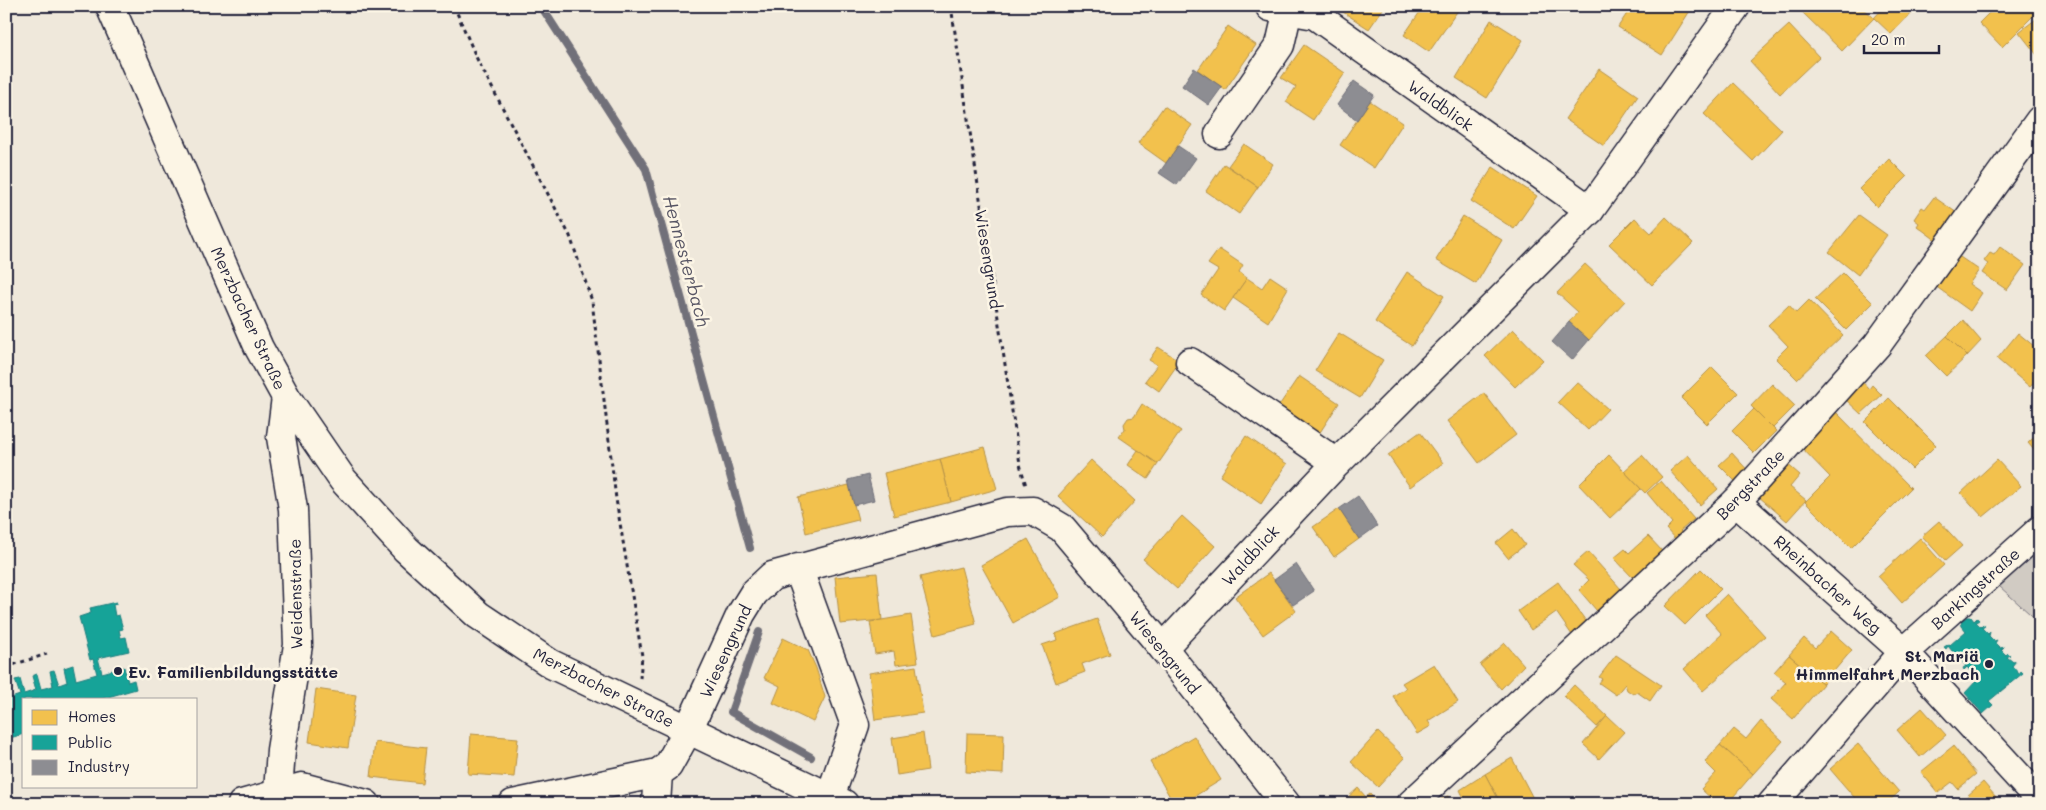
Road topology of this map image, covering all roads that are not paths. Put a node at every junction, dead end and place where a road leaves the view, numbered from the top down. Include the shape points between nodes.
1 (110, 6) edge
2 (1736, 6) edge
3 (1279, 8) edge
4 (2040, 120) edge
5 (1219, 134) dead end
6 (1590, 210) junction
7 (1190, 362) dead end
8 (286, 396) junction
9 (1337, 463) junction
10 (1736, 502) junction
11 (2040, 530) edge
12 (798, 568) junction
13 (1163, 648) junction
14 (1904, 652) junction
15 (688, 730) junction
16 (658, 773) junction
17 (278, 792) junction
18 (837, 800) edge
19 (2040, 800) edge
20 (242, 804) edge
21 (366, 804) edge
22 (513, 804) edge
23 (656, 804) edge
24 (1286, 804) edge
25 (1412, 804) edge
26 (1772, 804) edge

1 - 8 street, Merzbacher Straße via 259,348
2 - 6 street, Waldblick
3 - 5 street, Waldblick via 1280,45
3 - 6 street, Waldblick via 1315,15
4 - 10 street, Bergstraße via 1877,345
6 - 9 street, Waldblick
7 - 9 street
8 - 15 street, Merzbacher Straße via 343,480 406,549 478,615 551,664 637,696
8 - 17 street, Weidenstraße via 282,437 293,509 298,645 281,750
9 - 13 street, Waldblick
10 - 14 street, Rheinbacher Weg
10 - 25 street, Bergstraße
11 - 14 street, Barkingstraße
12 - 13 street, Wiesengrund via 1007,512 1034,511 1062,528
12 - 15 street, Wiesengrund via 772,576 754,593 741,614
12 - 18 street via 855,724
13 - 24 street, Wiesengrund
14 - 19 street, Rheinbacher Weg
14 - 26 street, Barkingstraße
15 - 16 street via 668,766
15 - 18 street, Merzbacher Straße
16 - 22 street
16 - 23 street
17 - 20 street
17 - 21 street via 302,787

